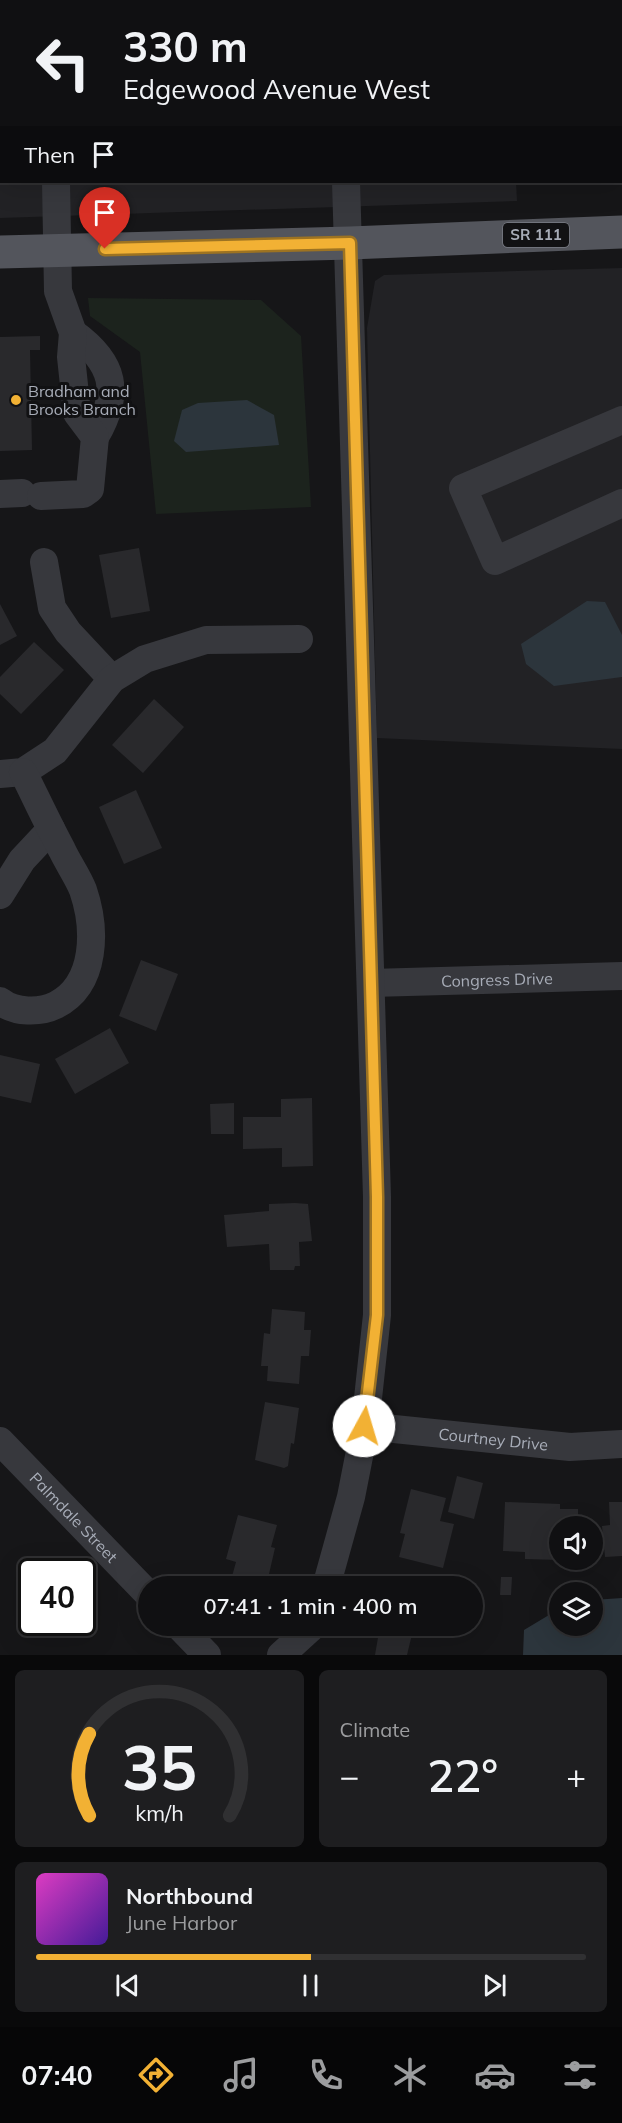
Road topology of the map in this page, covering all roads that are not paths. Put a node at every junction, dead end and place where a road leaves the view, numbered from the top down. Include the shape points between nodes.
1 (56, 183) edge
2 (346, 183) edge
3 (622, 232) edge
4 (350, 243) junction
5 (57, 250) junction
6 (0, 252) edge
7 (622, 420) edge
8 (21, 494) edge
9 (622, 503) edge
10 (44, 562) dead end
11 (299, 639) dead end
12 (112, 679) junction
13 (12, 773) edge
14 (51, 829) junction
15 (0, 895) edge
16 (622, 975) edge
17 (371, 983) junction
18 (0, 1001) edge
19 (364, 1426) junction
20 (0, 1441) edge
21 (622, 1444) edge
22 (329, 1576) edge
23 (138, 1584) edge
24 (189, 1636) edge
25 (303, 1636) edge
26 (311, 1636) edge
27 (207, 1655) edge
28 (281, 1655) edge
29 (305, 1655) edge

1 - 5 street
2 - 4 street
3 - 4 main road, SR 111
4 - 5 main road, SR 111
4 - 17 street
5 - 6 main road, SR 111
5 - 8 street via 58,291 73,333 71,357 77,413 95,437 90,489 83,494
7 - 9 street via 463,488 495,561
10 - 12 street via 52,608 68,632
11 - 12 street via 206,640 145,659
12 - 13 street via 55,751
13 - 14 street
14 - 15 street via 22,860
14 - 18 street via 83,890 90,929 90,963 80,984 65,1001 47,1010 25,1010
16 - 17 street, Congress Drive
17 - 19 street via 377,1315
19 - 21 street, Courtney Drive via 570,1446
19 - 22 street via 351,1497
20 - 23 street, Palmdale Street
24 - 27 street
25 - 28 street
26 - 29 street

